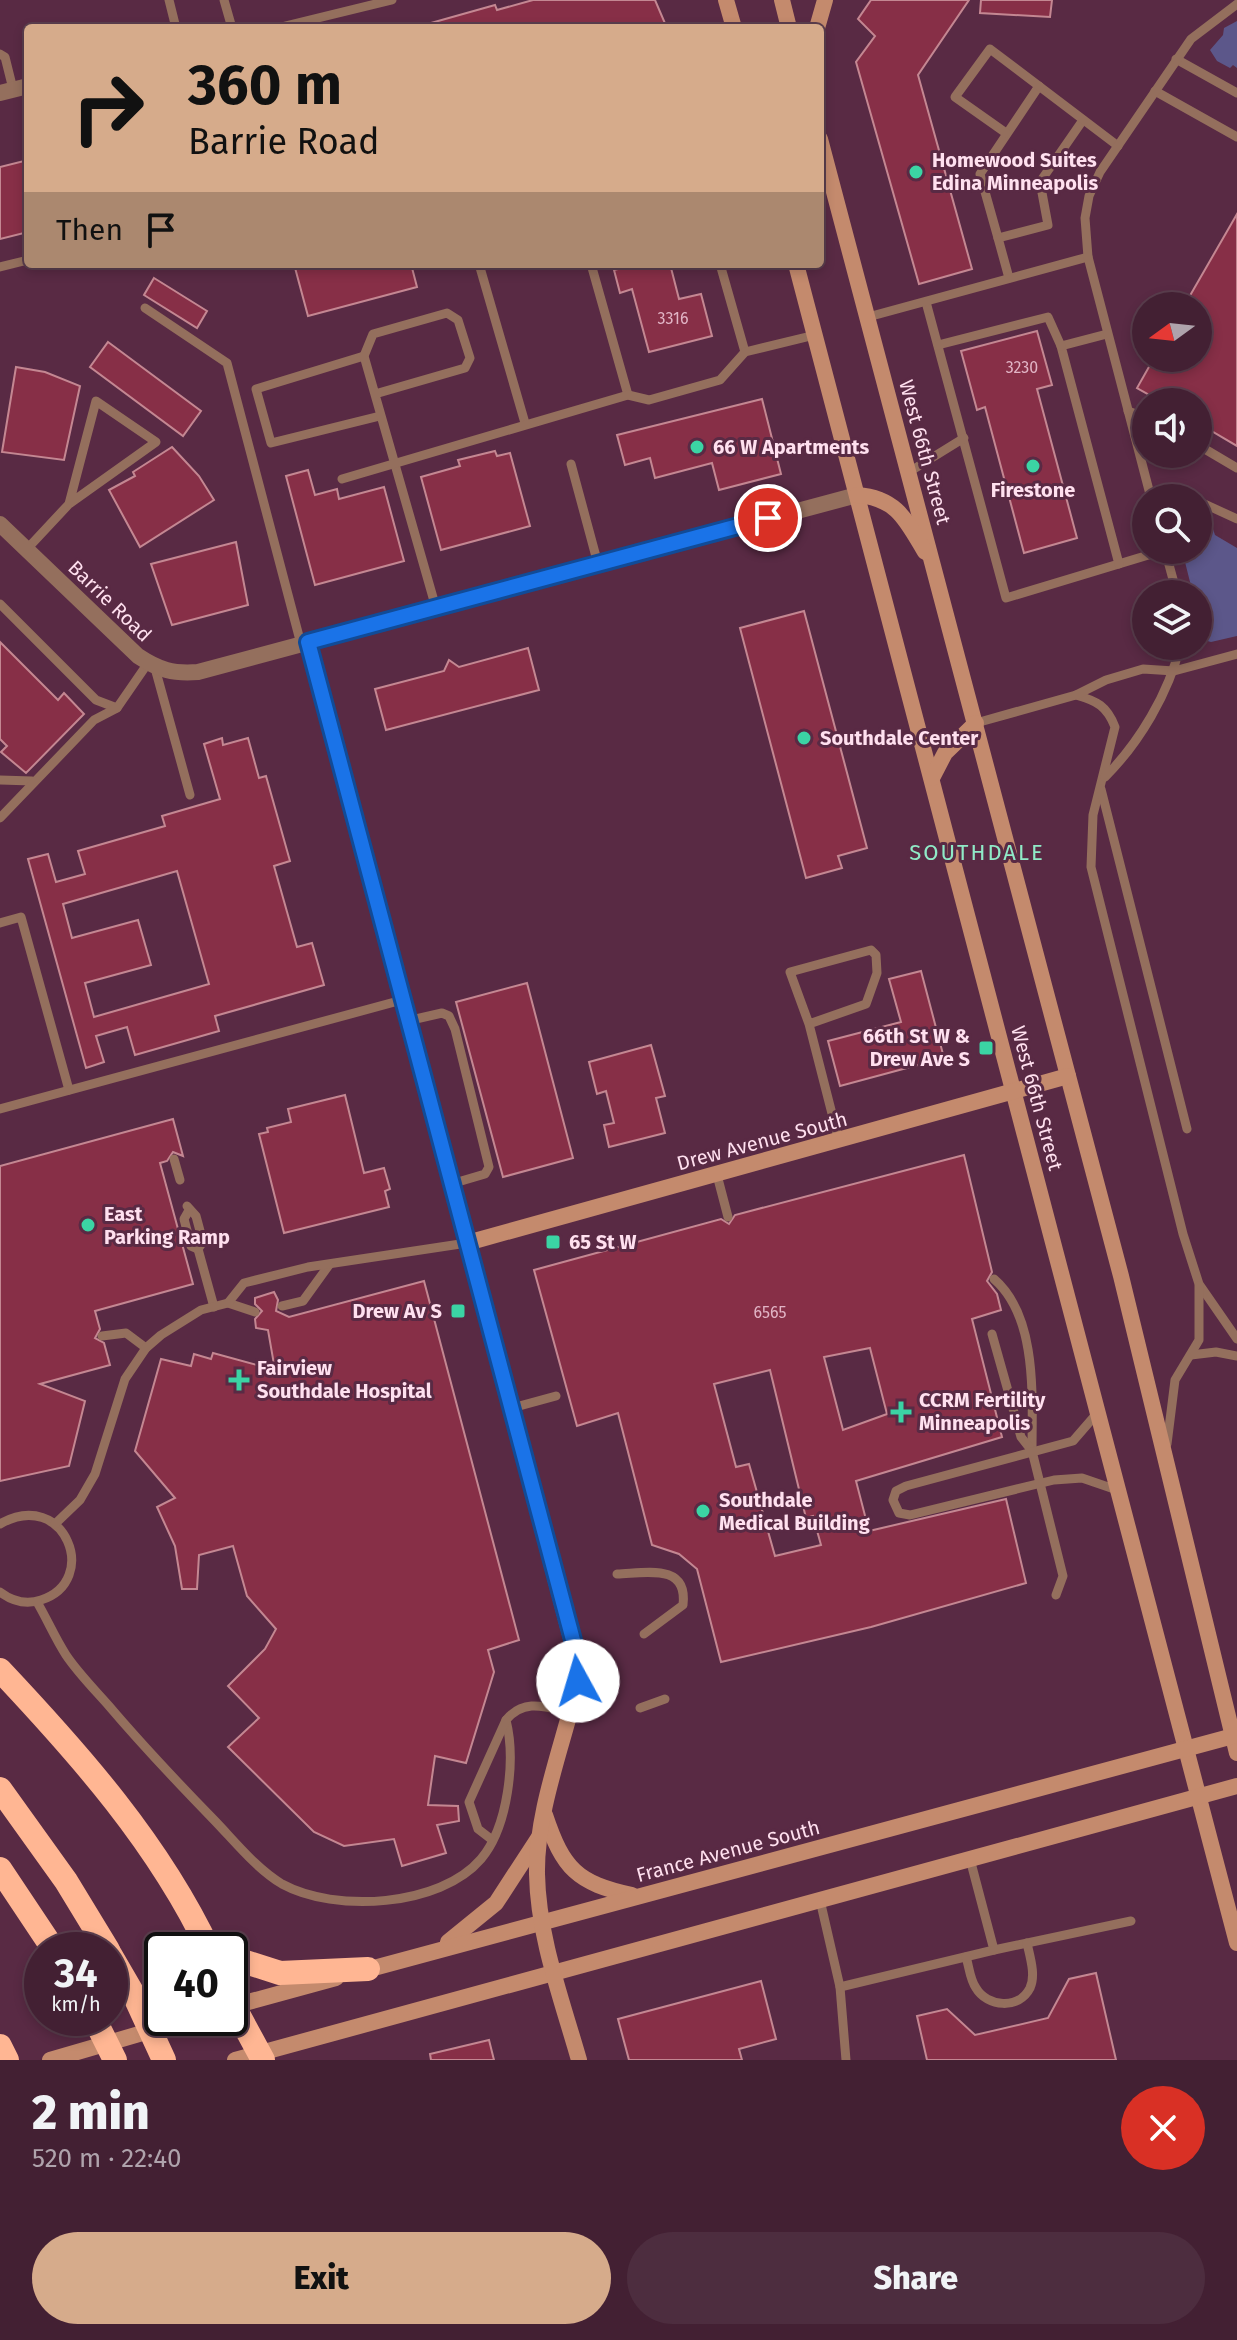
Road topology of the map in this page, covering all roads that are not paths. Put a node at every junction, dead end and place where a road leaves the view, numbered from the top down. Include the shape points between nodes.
1 (169, 0) edge
2 (224, 0) edge
3 (392, 0) edge
4 (726, 0) edge
5 (782, 0) edge
6 (825, 0) edge
7 (1237, 4) edge
8 (175, 24) edge
9 (231, 24) edge
10 (293, 24) edge
11 (733, 24) edge
12 (788, 24) edge
13 (818, 24) edge
14 (0, 54) edge
15 (1176, 59) junction
16 (1039, 86) junction
17 (14, 89) edge
18 (1155, 91) junction
19 (1237, 93) edge
20 (1083, 120) junction
21 (1006, 133) junction
22 (1237, 137) edge
23 (1118, 146) junction
24 (824, 154) edge
25 (998, 238) junction
26 (1088, 257) junction
27 (24, 261) edge
28 (0, 267) edge
29 (480, 268) edge
30 (592, 268) edge
31 (721, 268) edge
32 (797, 268) edge
33 (1009, 278) junction
34 (926, 302) junction
35 (145, 308) dead end
36 (868, 317) junction
37 (1107, 334) junction
38 (815, 335) junction
39 (938, 345) junction
40 (1061, 346) junction
41 (745, 352) junction
42 (364, 356) junction
43 (375, 394) junction
44 (628, 395) junction
45 (1128, 411) junction
46 (1132, 413) edge
47 (380, 416) junction
48 (525, 423) junction
49 (964, 438) junction
50 (1212, 453) edge
51 (395, 464) junction
52 (571, 464) dead end
53 (1237, 468) edge
54 (909, 472) junction
55 (342, 479) dead end
56 (1148, 484) edge
57 (857, 495) junction
58 (69, 504) junction
59 (1212, 507) edge
60 (1237, 519) edge
61 (0, 524) edge
62 (27, 549) junction
63 (1132, 560) edge
64 (598, 564) junction
65 (1119, 564) junction
66 (936, 571) junction
67 (0, 604) edge
68 (436, 608) junction
69 (304, 643) junction
70 (1237, 654) edge
71 (1177, 660) edge
72 (152, 666) junction
73 (1174, 671) junction
74 (1076, 695) junction
75 (117, 708) junction
76 (976, 723) junction
77 (1105, 777) junction
78 (932, 778) junction
79 (0, 780) edge
80 (32, 781) junction
81 (1101, 789) junction
82 (190, 795) dead end
83 (0, 818) edge
84 (0, 923) edge
85 (402, 1000) junction
86 (407, 1021) junction
87 (809, 1024) junction
88 (1068, 1076) junction
89 (69, 1090) junction
90 (1014, 1091) junction
91 (0, 1109) edge
92 (1187, 1129) dead end
93 (839, 1141) junction
94 (174, 1159) dead end
95 (717, 1175) junction
96 (180, 1180) dead end
97 (451, 1184) junction
98 (188, 1209) dead end
99 (728, 1217) dead end
100 (467, 1243) junction
101 (329, 1265) junction
102 (994, 1279) dead end
103 (1199, 1284) junction
104 (228, 1303) junction
105 (282, 1306) dead end
106 (214, 1307) junction
107 (255, 1312) dead end
108 (992, 1334) dead end
109 (102, 1336) dead end
110 (1237, 1339) edge
111 (146, 1348) junction
112 (1191, 1355) junction
113 (1237, 1356) edge
114 (556, 1396) dead end
115 (512, 1408) junction
116 (1099, 1411) junction
117 (1032, 1451) junction
118 (1165, 1455) junction
119 (1040, 1482) junction
120 (1121, 1491) junction
121 (0, 1524) edge
122 (55, 1524) junction
123 (617, 1574) dead end
124 (0, 1592) edge
125 (1056, 1595) dead end
126 (37, 1602) junction
127 (644, 1634) dead end
128 (0, 1670) edge
129 (665, 1699) dead end
130 (640, 1708) dead end
131 (571, 1712) junction
132 (506, 1720) junction
133 (1235, 1741) edge
134 (1184, 1749) junction
135 (1237, 1786) edge
136 (0, 1789) edge
137 (1198, 1796) junction
138 (545, 1815) junction
139 (540, 1836) junction
140 (491, 1839) junction
141 (970, 1859) junction
142 (0, 1869) edge
143 (638, 1896) junction
144 (820, 1900) junction
145 (1131, 1921) dead end
146 (541, 1922) junction
147 (42, 1932) edge
148 (97, 1932) edge
149 (204, 1932) edge
150 (1027, 1943) junction
151 (1237, 1943) edge
152 (437, 1950) junction
153 (994, 1950) junction
154 (966, 1957) junction
155 (248, 1962) edge
156 (368, 1969) junction
157 (555, 1974) junction
158 (128, 1985) edge
159 (840, 1987) junction
160 (248, 2000) edge
161 (144, 2033) edge
162 (103, 2036) edge
163 (243, 2036) edge
164 (0, 2046) edge
165 (251, 2057) edge
166 (7, 2060) edge
167 (50, 2060) edge
168 (115, 2060) edge
169 (164, 2060) edge
170 (579, 2060) edge
171 (846, 2060) edge

1 - 8 lane
2 - 9 lane
3 - 10 lane
4 - 11 main road
5 - 12 main road
6 - 13 main road
7 - 15 lane via 1206,25
14 - 17 lane
15 - 18 lane
15 - 19 lane
16 - 20 lane
16 - 21 lane
16 - 21 lane via 990,49 955,97
18 - 22 lane
18 - 23 lane
20 - 23 lane
20 - 25 lane via 1040,182 1048,225
21 - 25 lane via 980,174
23 - 26 lane via 1089,196
24 - 36 main road, West 66th Street
25 - 33 lane
26 - 33 lane
26 - 37 lane
27 - 28 lane
29 - 48 lane
30 - 44 lane
31 - 41 lane
32 - 38 main road, West 66th Street
33 - 34 lane
34 - 36 lane
34 - 39 lane
35 - 69 lane via 227,363
36 - 54 main road, West 66th Street
37 - 40 lane
37 - 45 lane
38 - 41 lane
38 - 57 main road, West 66th Street
39 - 40 lane via 1048,317
39 - 49 lane
40 - 65 lane
41 - 44 lane via 720,380 649,400
42 - 43 lane
42 - 43 lane via 373,334 447,313 458,320 470,358 465,368
42 - 47 lane via 256,389 271,443
43 - 47 lane
44 - 48 lane
45 - 46 lane
45 - 56 lane
47 - 51 lane
48 - 51 lane
49 - 54 lane
49 - 65 lane via 1006,598
50 - 53 lane
51 - 55 lane
51 - 68 lane
52 - 64 lane
54 - 66 main road, West 66th Street
57 - 64 street, Barrie Road
57 - 66 main road via 878,496 903,515
57 - 78 main road, West 66th Street
58 - 58 lane via 96,401 156,442 131,459
58 - 62 lane
59 - 60 lane
61 - 62 street, Barrie Road
62 - 72 street, Barrie Road
63 - 65 lane
64 - 68 street, Barrie Road
66 - 76 main road, West 66th Street
67 - 75 lane via 96,700
68 - 69 street, Barrie Road
69 - 72 street, Barrie Road via 198,672 176,674
69 - 85 street
70 - 73 lane
71 - 73 lane
72 - 75 lane
72 - 82 lane
73 - 74 lane via 1143,669
73 - 77 lane via 1127,755
74 - 76 lane
74 - 77 lane via 1101,704 1115,727
75 - 80 lane via 94,720
76 - 78 main road via 945,753
76 - 88 main road, West 66th Street
77 - 81 lane
78 - 90 main road, West 66th Street
79 - 80 lane
80 - 83 lane
81 - 92 lane
81 - 103 lane via 1089,841 1098,905
84 - 89 lane via 21,917
85 - 86 street
85 - 89 lane
86 - 97 street
86 - 97 lane via 442,1013 455,1029 489,1167 485,1174
87 - 87 lane via 790,972 871,950 877,973 866,1004
87 - 93 lane
88 - 90 main road, Drew Avenue South
88 - 118 main road, West 66th Street
89 - 91 lane
90 - 93 main road, Drew Avenue South
90 - 116 main road, West 66th Street
93 - 95 main road, Drew Avenue South
94 - 96 lane
95 - 99 lane
95 - 100 main road, Drew Avenue South
97 - 100 street
98 - 106 lane via 196,1216 203,1242 198,1249
100 - 101 lane
100 - 115 main road
101 - 104 lane via 244,1283
101 - 105 lane via 303,1301
102 - 117 lane via 1006,1290 1022,1330 1032,1384
103 - 110 lane
103 - 112 lane via 1199,1340
104 - 106 lane
104 - 107 lane
106 - 111 lane via 201,1310
108 - 117 lane via 1021,1437
109 - 111 lane via 126,1333
111 - 122 lane via 116,1400 95,1474 80,1500
112 - 113 lane
112 - 118 lane via 1175,1380
114 - 115 lane
115 - 131 main road via 575,1651 578,1681
116 - 117 lane via 1073,1441
116 - 120 main road, West 66th Street
117 - 119 lane
117 - 119 lane via 906,1486 893,1500 899,1513 910,1515
118 - 133 main road, West 66th Street
119 - 120 lane via 1082,1478
119 - 125 lane via 1063,1576
120 - 134 main road, West 66th Street
121 - 122 lane via 28,1514
122 - 126 lane via 65,1534 72,1562 61,1587
123 - 127 lane via 663,1572 676,1578 684,1591 683,1605
124 - 126 lane
126 - 140 lane via 66,1656 150,1753 282,1883 327,1899 362,1903 398,1898 460,1878 482,1858
128 - 149 highway via 103,1785 173,1880
129 - 130 lane
131 - 132 lane via 529,1704
131 - 138 main road
132 - 140 lane via 512,1744 509,1784
132 - 140 lane via 469,1802 478,1829
133 - 134 main road, France Avenue South
134 - 137 main road, West 66th Street
134 - 143 main road, France Avenue South
135 - 137 main road
136 - 148 highway
137 - 141 main road
137 - 151 main road, West 66th Street
138 - 139 main road
138 - 143 main road via 563,1860 580,1878
139 - 146 main road
139 - 152 main road via 496,1903
141 - 144 main road
141 - 153 lane
142 - 147 highway
143 - 146 main road, France Avenue South
144 - 157 main road
144 - 159 lane
145 - 150 lane
146 - 152 main road, France Avenue South
146 - 157 main road
150 - 153 lane
150 - 154 lane via 1033,1974 1029,1990 1002,2004 987,2000 975,1988
152 - 156 main road, France Avenue South
153 - 154 lane
154 - 159 lane
155 - 156 highway via 280,1973
156 - 160 main road, France Avenue South
157 - 165 main road
157 - 170 main road
158 - 169 highway
159 - 171 lane
161 - 167 main road
162 - 168 highway
163 - 165 highway
164 - 166 highway

